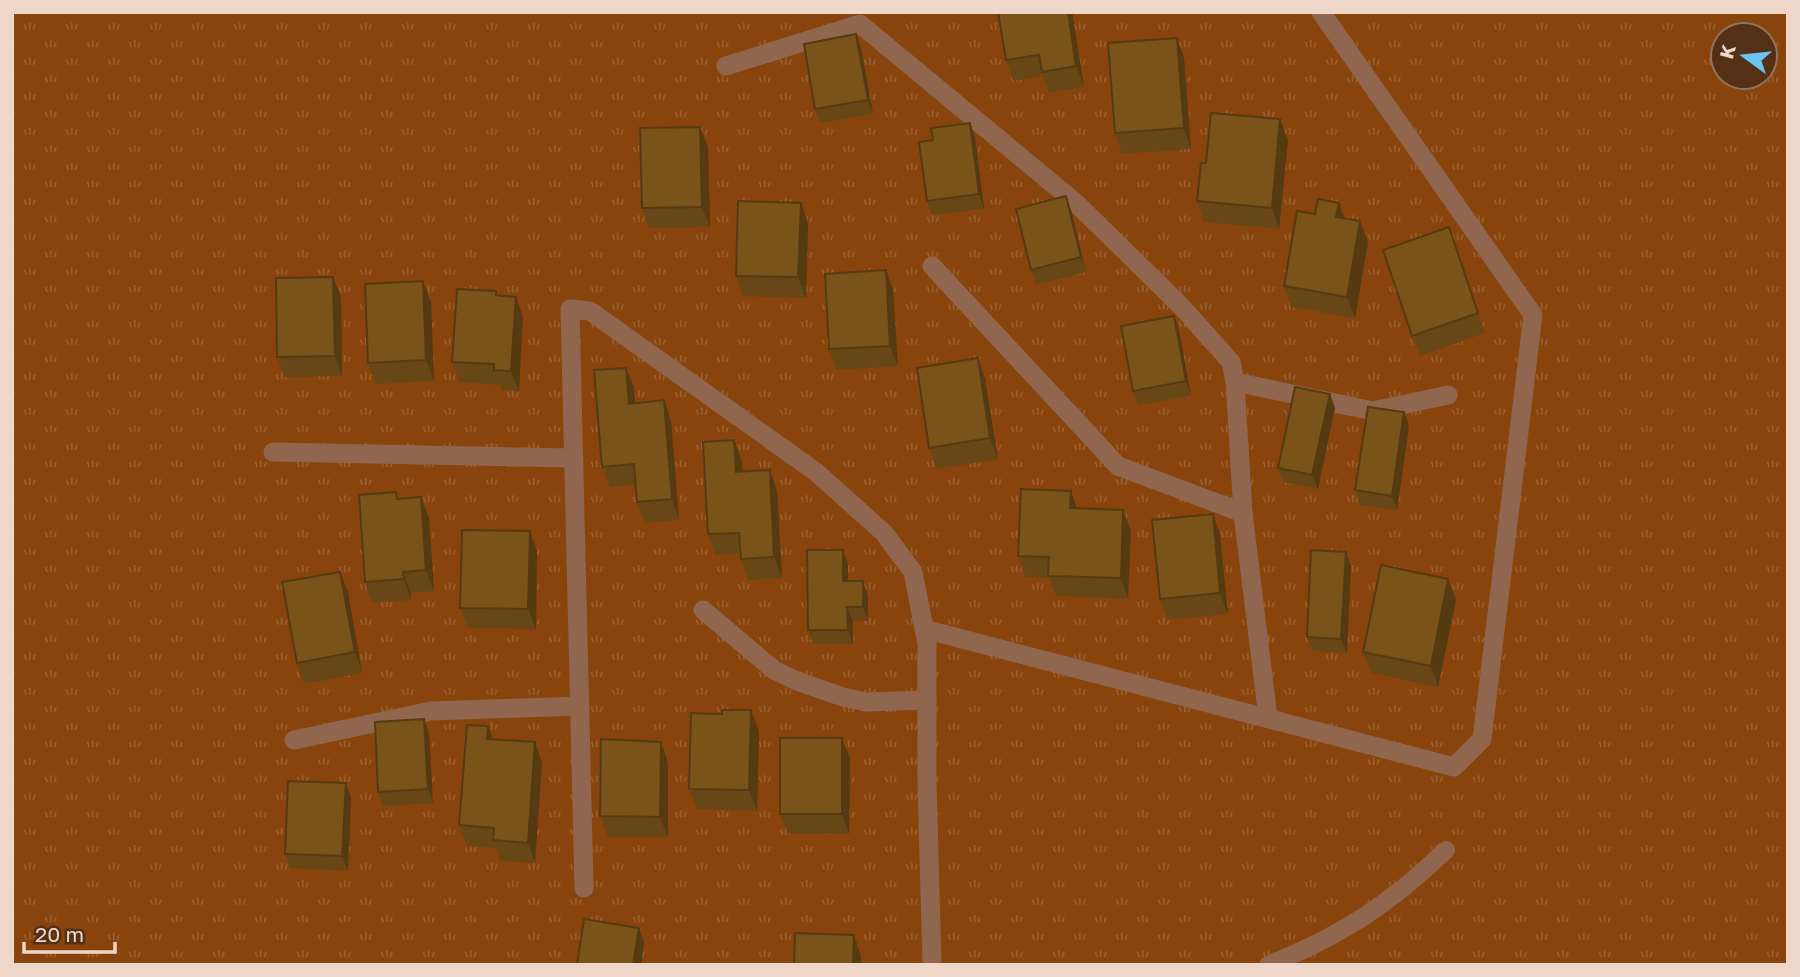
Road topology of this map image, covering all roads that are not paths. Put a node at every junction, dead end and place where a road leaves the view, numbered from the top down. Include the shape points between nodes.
1 (1321, 12) edge
2 (726, 66) dead end
3 (932, 266) dead end
4 (1235, 382) junction
5 (1448, 395) dead end
6 (273, 452) dead end
7 (574, 458) junction
8 (1243, 513) junction
9 (703, 610) dead end
10 (924, 629) junction
11 (927, 700) junction
12 (580, 706) junction
13 (1268, 718) junction
14 (295, 740) dead end
15 (1446, 850) dead end
16 (584, 888) dead end
17 (932, 965) edge
18 (1268, 965) edge

1 - 13 street via 1533,315 1482,739 1454,767
2 - 4 street via 860,24 1076,203 1231,362
3 - 8 street via 1118,466
4 - 5 street via 1373,411
4 - 8 street
6 - 7 street
7 - 10 street via 570,309 590,312 816,472 884,533 913,572
7 - 12 street
8 - 13 street
9 - 11 street via 774,670 797,681 866,702
10 - 11 street
10 - 13 street
11 - 17 street
12 - 14 street via 431,711
12 - 16 street
15 - 18 lane via 1388,902 1356,923

